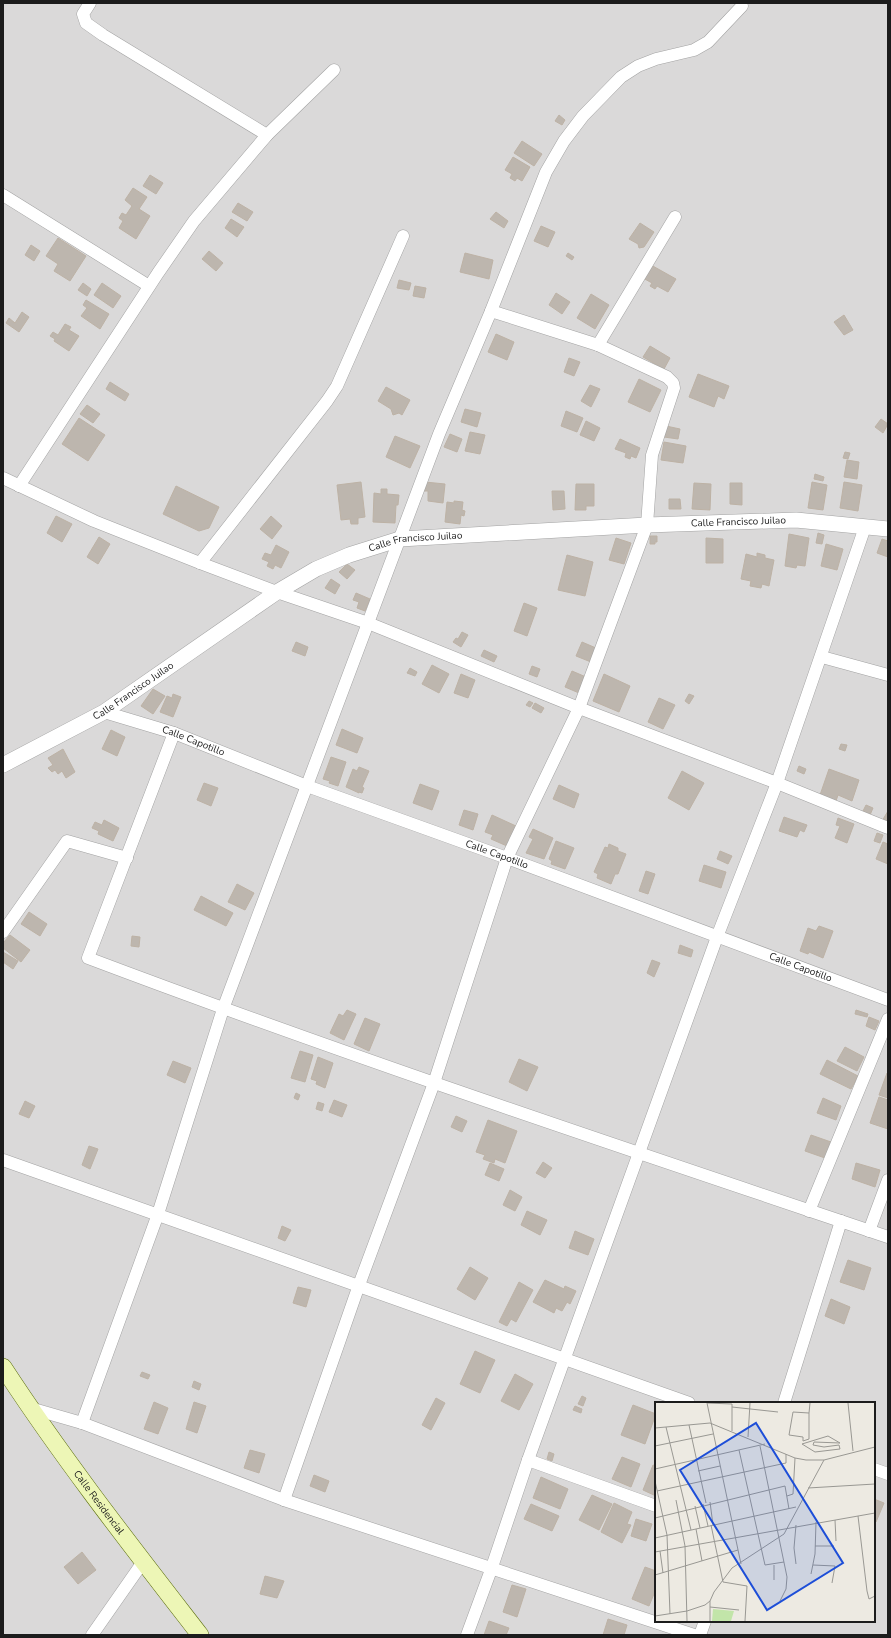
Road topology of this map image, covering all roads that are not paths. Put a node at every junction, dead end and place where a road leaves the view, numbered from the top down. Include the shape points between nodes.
1 (90, 3) edge
2 (742, 6) dead end
3 (334, 70) dead end
4 (267, 134) junction
5 (3, 196) edge
6 (675, 218) dead end
7 (403, 236) dead end
8 (149, 286) junction
9 (491, 311) junction
10 (598, 346) junction
11 (3, 478) edge
12 (19, 486) junction
13 (646, 525) junction
14 (866, 527) junction
15 (888, 529) edge
16 (400, 539) junction
17 (200, 563) junction
18 (276, 592) junction
19 (368, 623) junction
20 (822, 657) junction
21 (888, 675) edge
22 (579, 708) junction
23 (104, 712) junction
24 (174, 734) junction
25 (3, 766) edge
26 (777, 783) junction
27 (306, 786) junction
28 (888, 828) edge
29 (126, 858) junction
30 (507, 858) junction
31 (3, 932) edge
32 (717, 937) junction
33 (888, 1000) edge
34 (223, 1008) junction
35 (888, 1019) edge
36 (434, 1083) junction
37 (640, 1154) junction
38 (3, 1160) edge
39 (888, 1180) edge
40 (809, 1210) junction
41 (158, 1214) junction
42 (841, 1221) junction
43 (869, 1231) junction
44 (888, 1237) edge
45 (359, 1285) junction
46 (565, 1359) junction
47 (3, 1367) edge
48 (686, 1402) edge
49 (784, 1402) edge
50 (30, 1408) junction
51 (82, 1423) junction
52 (528, 1460) junction
53 (875, 1469) edge
54 (888, 1474) edge
55 (284, 1500) junction
56 (655, 1506) edge
57 (143, 1562) junction
58 (492, 1567) junction
59 (655, 1622) edge
60 (655, 1622) edge
61 (705, 1622) edge
62 (92, 1635) edge
63 (200, 1635) edge
64 (467, 1635) edge
65 (694, 1635) edge
66 (700, 1635) edge

1 - 4 street via 83,14 86,22 103,36
2 - 9 street via 708,42 694,50 638,66 621,77 583,116 546,172
3 - 4 street
4 - 8 street via 194,221
5 - 8 street
6 - 10 street
7 - 17 street via 333,391
8 - 12 street
9 - 10 street
9 - 16 street via 439,434
10 - 13 street via 667,377 673,383 672,396 652,455
11 - 12 street
12 - 17 street
13 - 14 street, Calle Francisco Juilao via 796,520
13 - 16 street, Calle Francisco Juilao
13 - 22 street
14 - 15 street, Calle Francisco Juilao
14 - 20 street
16 - 18 street, Calle Francisco Juilao via 349,555 316,569
16 - 19 street
17 - 18 street
18 - 19 street
18 - 23 street, Calle Francisco Juilao
19 - 22 street
19 - 27 street
20 - 21 street
20 - 26 street
22 - 26 street
22 - 30 street
23 - 24 street, Calle Capotillo
23 - 25 street, Calle Francisco Juilao
24 - 27 street, Calle Capotillo
24 - 29 street
26 - 28 street
26 - 32 street
27 - 30 street, Calle Capotillo
27 - 34 street
29 - 31 street via 67,841
29 - 34 street via 88,958
30 - 32 street, Calle Capotillo
30 - 36 street
32 - 33 street, Calle Capotillo
32 - 37 street
34 - 36 street
34 - 41 street
35 - 40 street
36 - 37 street
36 - 45 street
37 - 40 street
37 - 46 street
38 - 41 street
39 - 43 street
40 - 42 street
41 - 45 street
41 - 51 street
42 - 43 street
42 - 49 street
43 - 44 street
45 - 46 street
45 - 55 street
46 - 48 street
46 - 52 street
47 - 50 main road, Calle Residencial
50 - 51 street
50 - 57 main road, Calle Residencial
51 - 55 street
52 - 56 street
52 - 58 street
53 - 54 street
55 - 58 street
57 - 62 street
57 - 63 main road, Calle Residencial
58 - 59 street
58 - 64 street
60 - 65 street
61 - 66 street

